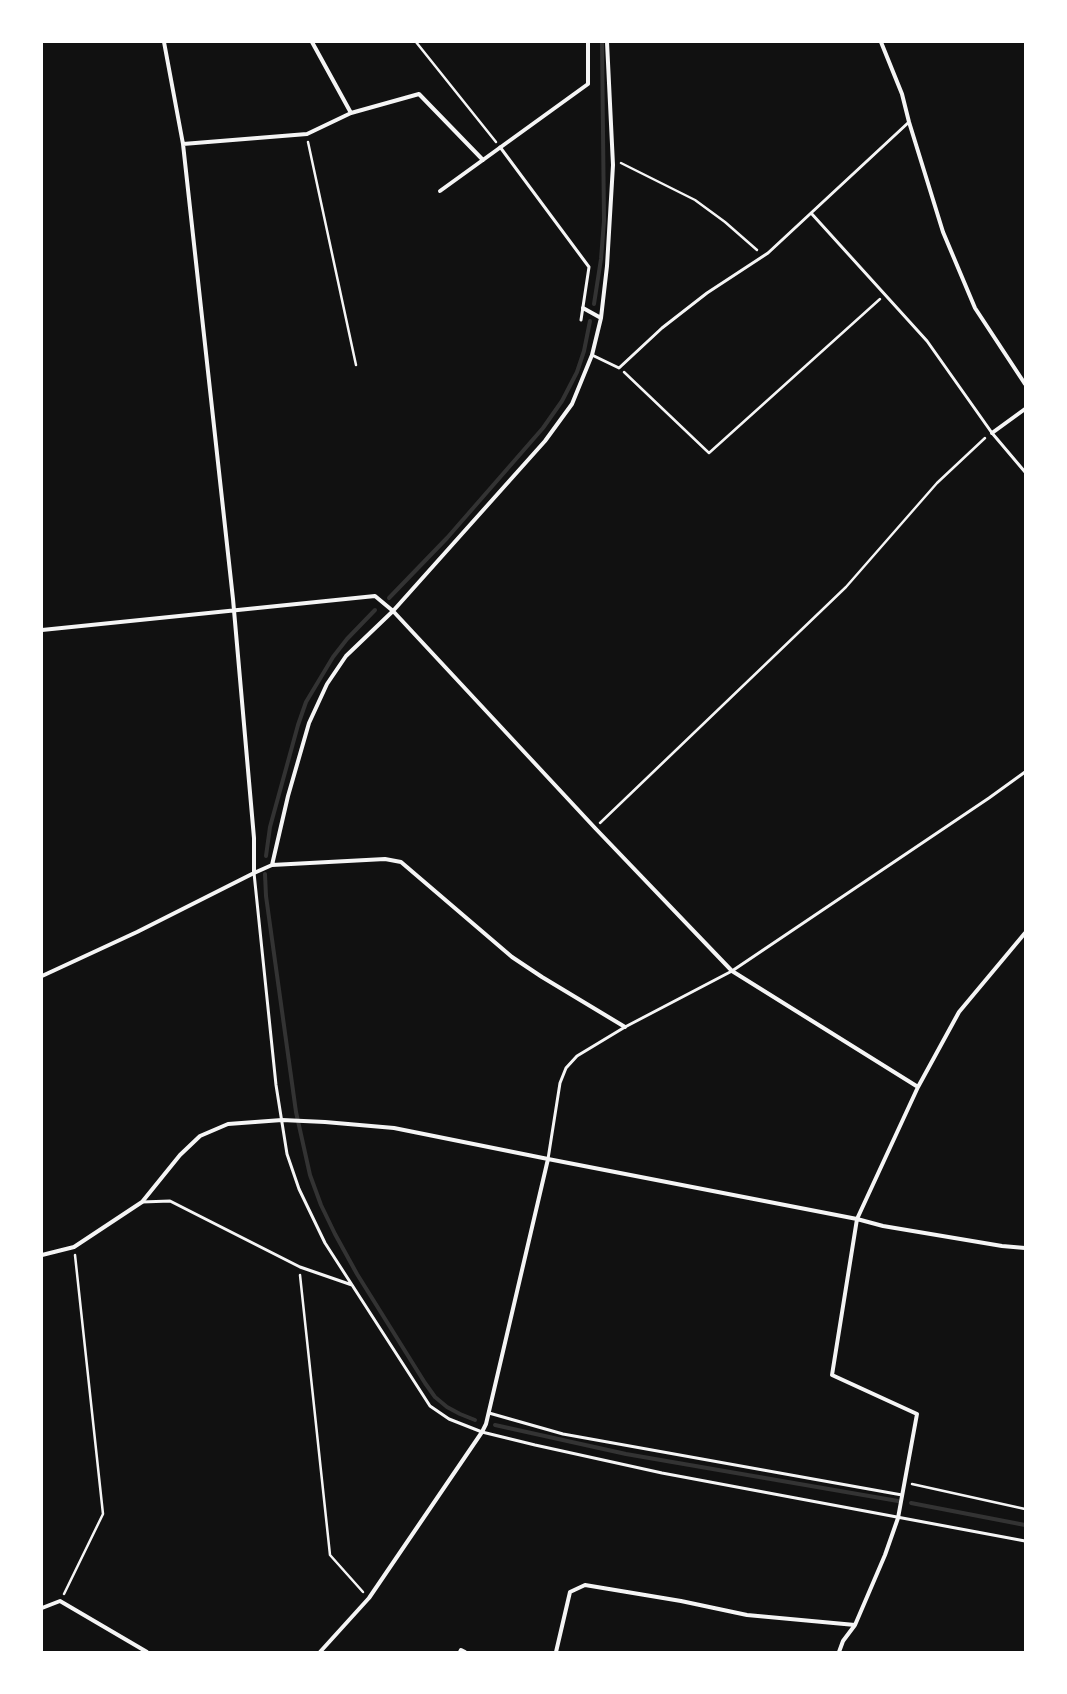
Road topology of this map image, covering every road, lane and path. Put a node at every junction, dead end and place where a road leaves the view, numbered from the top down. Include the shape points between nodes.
1 (164, 42) edge
2 (312, 42) edge
3 (416, 42) edge
4 (588, 42) edge
5 (607, 42) edge
6 (881, 42) edge
7 (351, 113) junction
8 (909, 122) junction
9 (307, 134) junction
10 (183, 144) junction
11 (500, 147) junction
12 (613, 159) junction
13 (483, 160) junction
14 (440, 191) dead end
15 (811, 213) junction
16 (764, 256) junction
17 (885, 294) junction
18 (583, 308) junction
19 (601, 318) junction
20 (581, 320) dead end
21 (592, 355) junction
22 (356, 365) dead end
23 (619, 368) junction
24 (1025, 384) edge
25 (1025, 409) edge
26 (992, 433) junction
27 (1025, 472) edge
28 (234, 610) junction
29 (393, 611) junction
30 (42, 630) edge
31 (1025, 772) edge
32 (595, 828) junction
33 (272, 865) junction
34 (254, 873) junction
35 (1025, 933) edge
36 (732, 971) junction
37 (42, 976) edge
38 (625, 1027) junction
39 (918, 1087) junction
40 (282, 1120) junction
41 (548, 1159) junction
42 (142, 1202) junction
43 (857, 1219) junction
44 (74, 1247) junction
45 (1025, 1248) edge
46 (42, 1255) edge
47 (300, 1267) junction
48 (352, 1285) junction
49 (489, 1413) junction
50 (482, 1432) junction
51 (904, 1482) junction
52 (902, 1495) junction
53 (1025, 1509) edge
54 (898, 1518) junction
55 (1025, 1541) edge
56 (369, 1598) junction
57 (60, 1601) junction
58 (42, 1608) edge
59 (855, 1625) junction
60 (147, 1652) edge
61 (320, 1652) edge
62 (460, 1652) edge
63 (465, 1652) edge
64 (556, 1652) edge
65 (839, 1652) edge

1 - 10 street
2 - 7 street
3 - 11 path
4 - 11 street via 588,84
5 - 12 street
6 - 8 street via 902,94
7 - 9 street
7 - 13 street via 419,94
8 - 15 lane
8 - 24 street via 942,232 975,308
9 - 10 street
9 - 22 path
10 - 28 street
11 - 13 street
11 - 18 lane via 589,267
12 - 16 path via 695,200
12 - 19 street via 607,266
13 - 14 street
15 - 16 lane
15 - 17 lane
16 - 23 lane via 707,293 662,328
17 - 23 path via 709,453
17 - 26 lane via 927,341
18 - 19 street
18 - 20 lane
19 - 21 street
21 - 23 lane
21 - 29 street via 572,404 545,441
25 - 26 street
26 - 27 lane
26 - 32 path via 937,483 846,587
28 - 29 street via 375,596
28 - 30 street
28 - 34 street via 254,838
29 - 32 street
29 - 33 street via 346,656 327,684 309,723
31 - 36 lane
32 - 36 street
33 - 34 street
33 - 38 street via 385,859 401,862 512,957
34 - 37 street
34 - 40 lane via 276,1085
35 - 39 street via 959,1012
36 - 38 lane
36 - 39 street
38 - 41 lane via 577,1056 566,1068 560,1083
39 - 43 street
40 - 41 street via 394,1128
40 - 42 street via 228,1124 200,1136 180,1155
40 - 48 lane via 287,1154 299,1189 325,1243
41 - 43 street
41 - 49 street
42 - 44 street
42 - 47 lane via 170,1202
43 - 45 street via 883,1226
43 - 51 street via 832,1375 917,1414
44 - 46 street
44 - 57 path via 103,1514
47 - 48 lane
47 - 56 path via 330,1555
48 - 50 lane via 430,1406 449,1419
49 - 50 street
49 - 52 lane via 562,1434
50 - 54 lane via 662,1473
50 - 56 street
51 - 52 street
51 - 53 path
52 - 54 street
54 - 55 lane
54 - 59 street
56 - 61 street
57 - 58 street
57 - 60 street
59 - 64 street via 747,1615 585,1585 570,1592
59 - 65 street via 843,1641
62 - 63 street

